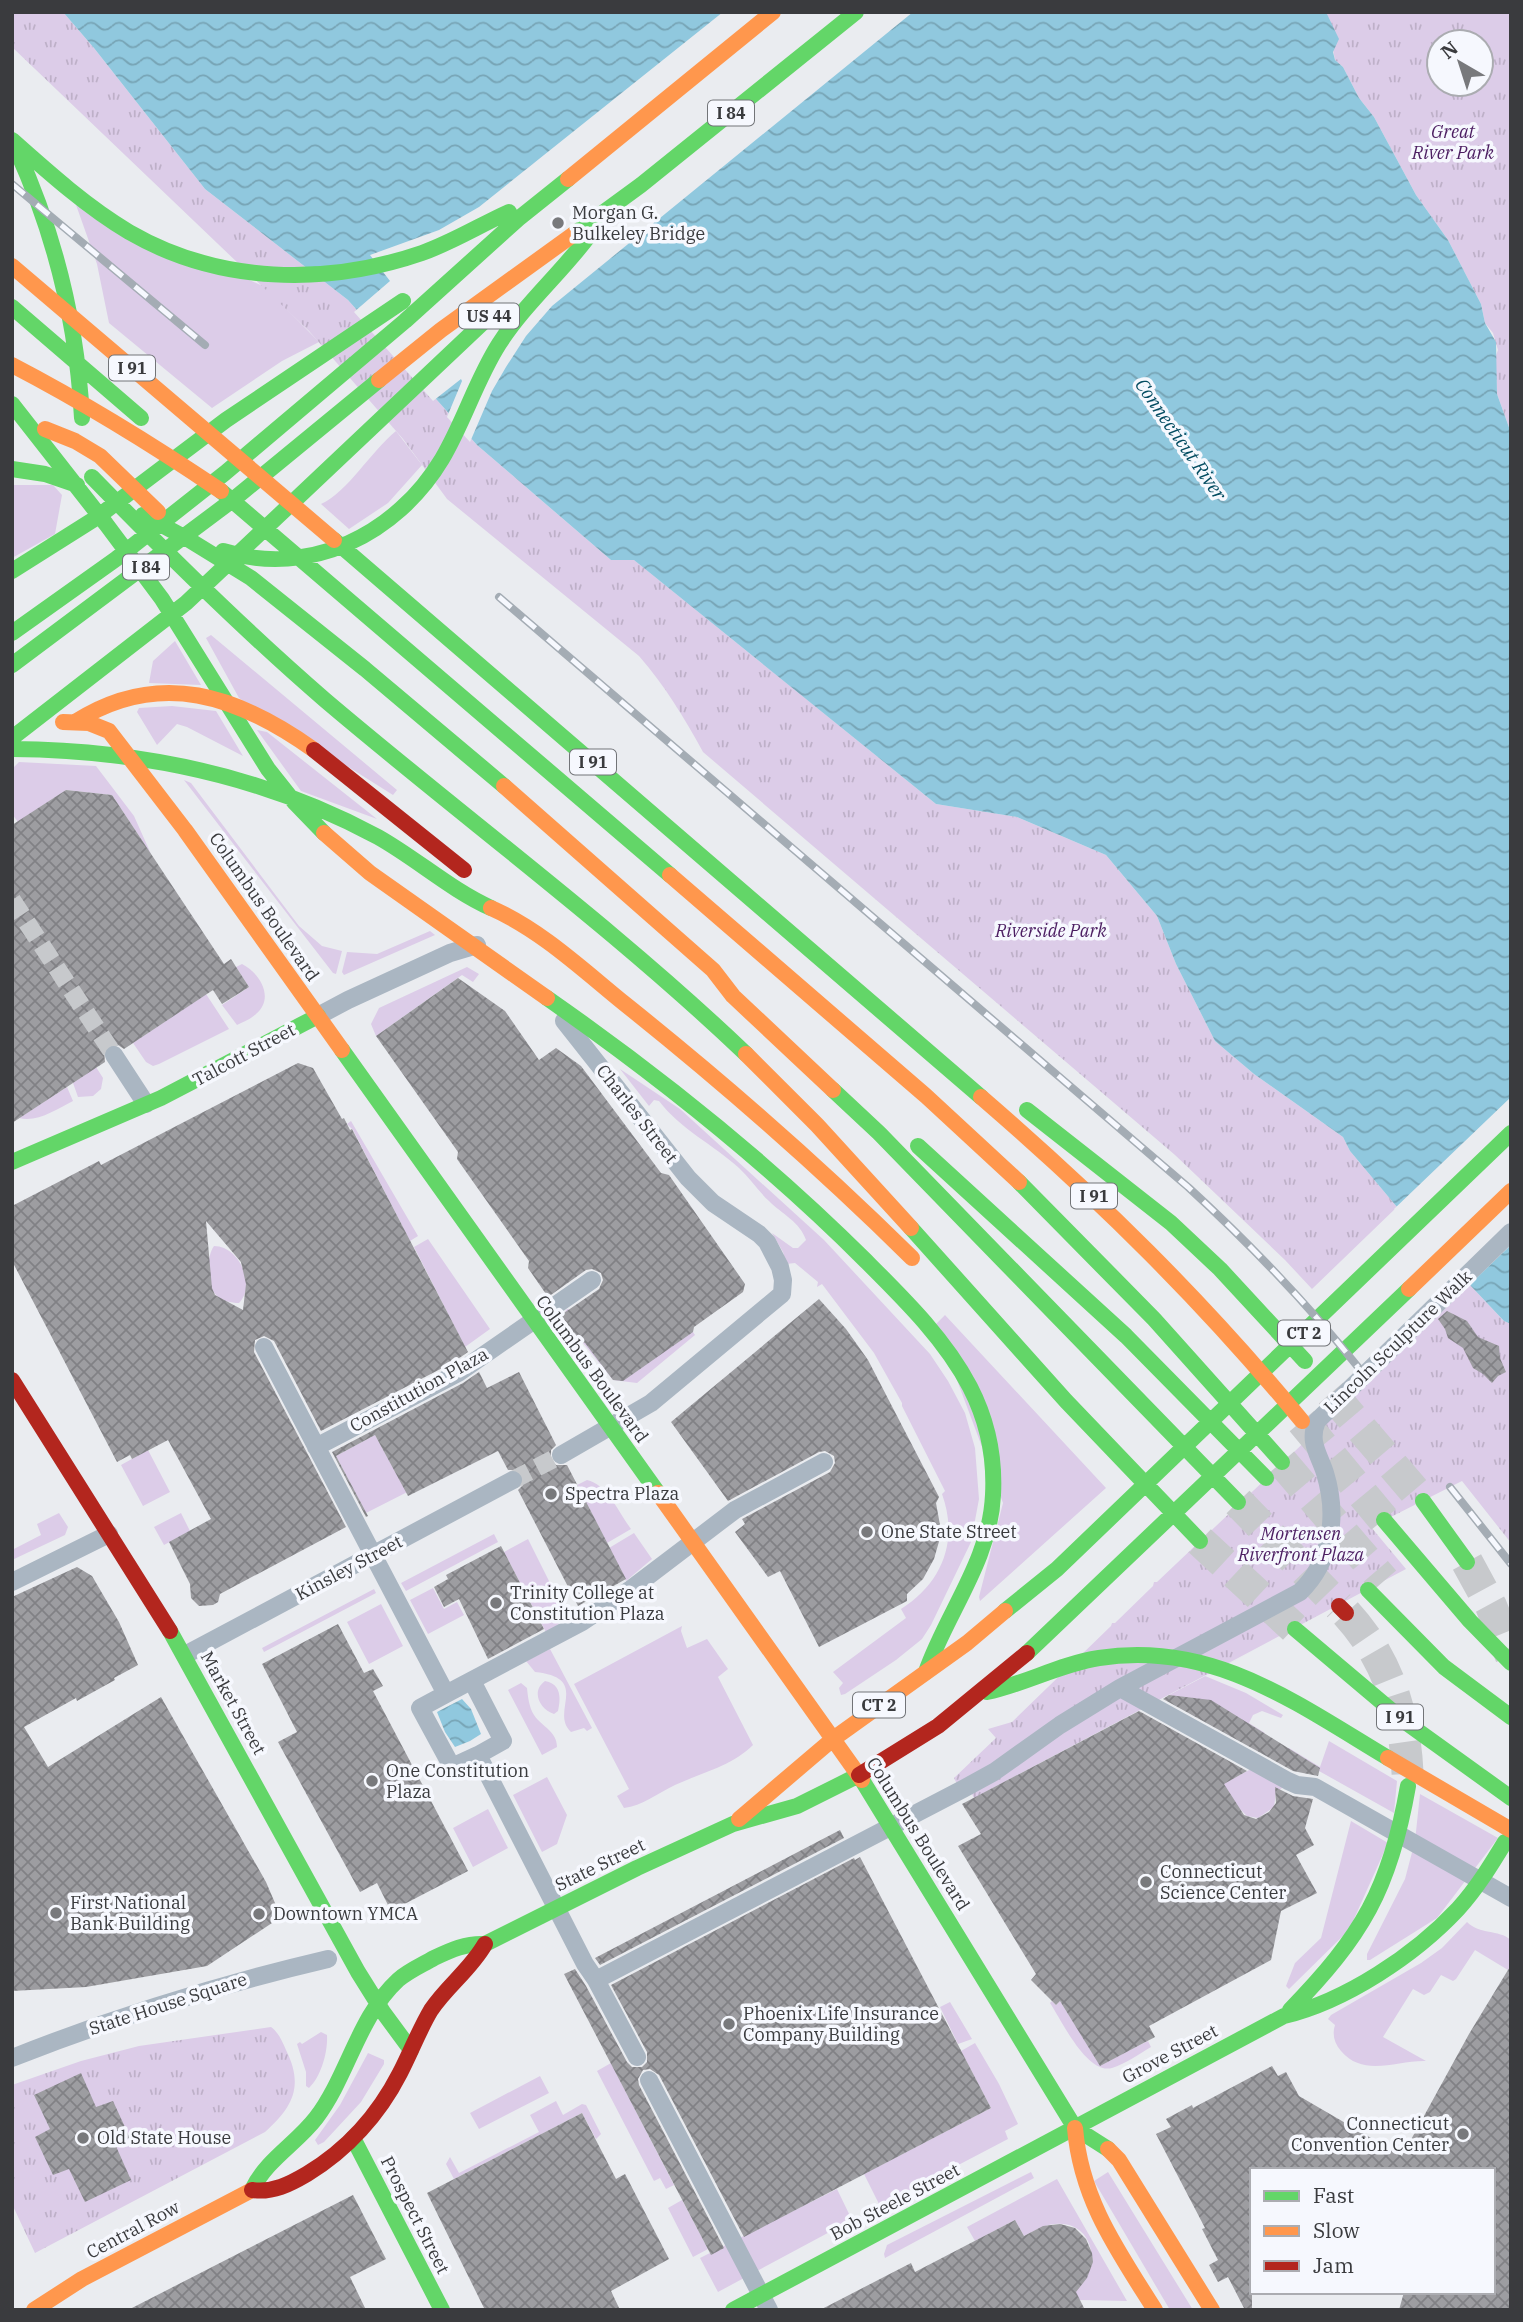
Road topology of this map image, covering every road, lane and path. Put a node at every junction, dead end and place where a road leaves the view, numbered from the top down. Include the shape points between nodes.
1 (773, 12) edge
2 (856, 12) edge
3 (12, 141) edge
4 (542, 199) junction
5 (605, 212) junction
6 (496, 237) junction
7 (12, 266) edge
8 (12, 307) edge
9 (12, 365) edge
10 (12, 393) edge
11 (12, 404) edge
12 (45, 429) junction
13 (12, 469) edge
14 (222, 492) junction
15 (64, 556) dead end
16 (12, 571) edge
17 (57, 581) dead end
18 (12, 633) edge
19 (12, 665) edge
20 (12, 676) edge
21 (75, 722) junction
22 (13, 742) edge
23 (512, 918) junction
24 (475, 944) joint
25 (713, 970) junction
26 (318, 1016) junction
27 (114, 1055) tunnel mouth
28 (933, 1055) junction
29 (981, 1076) dead end
30 (1018, 1103) dead end
31 (146, 1104) junction
32 (882, 1113) dead end
33 (902, 1131) dead end
34 (1511, 1133) edge
35 (12, 1162) edge
36 (1511, 1191) edge
37 (1511, 1232) edge
38 (919, 1266) dead end
39 (592, 1280) dead end
40 (958, 1305) dead end
41 (264, 1347) dead end
42 (12, 1380) edge
43 (1331, 1392) tunnel mouth
44 (1302, 1422) tunnel mouth
45 (1088, 1425) junction
46 (611, 1428) junction
47 (316, 1447) junction
48 (561, 1455) tunnel mouth
49 (824, 1462) dead end
50 (1282, 1462) tunnel mouth
51 (1266, 1478) dead end
52 (513, 1480) tunnel mouth
53 (1423, 1501) tunnel mouth
54 (1238, 1502) tunnel mouth
55 (1384, 1520) tunnel mouth
56 (110, 1534) junction
57 (1200, 1541) tunnel mouth
58 (1467, 1562) tunnel mouth
59 (12, 1582) edge
60 (1368, 1590) tunnel mouth
61 (1401, 1600) dead end
62 (1295, 1629) tunnel mouth
63 (185, 1655) junction
64 (1511, 1663) edge
65 (926, 1672) junction
66 (472, 1681) junction
67 (1120, 1688) junction
68 (979, 1693) junction
69 (446, 1695) junction
70 (1511, 1717) edge
71 (833, 1739) junction
72 (478, 1755) junction
73 (859, 1775) junction
74 (1408, 1786) tunnel mouth
75 (1511, 1798) edge
76 (733, 1824) junction
77 (1508, 1836) edge
78 (1511, 1898) edge
79 (485, 1944) junction
80 (328, 1959) dead end
81 (596, 1980) junction
82 (378, 2005) junction
83 (1284, 2016) junction
84 (411, 2050) junction
85 (637, 2057) dead end
86 (12, 2058) edge
87 (649, 2080) dead end
88 (1075, 2128) junction
89 (353, 2138) junction
90 (252, 2190) junction
91 (34, 2310) edge
92 (442, 2310) edge
93 (733, 2310) edge
94 (769, 2310) edge
95 (1155, 2310) edge
96 (1212, 2310) edge

1 - 4 main road, I 84
2 - 5 main road, I 84
3 - 4 main road via 130,232 205,264 254,274 358,271 425,252
3 - 15 main road via 47,221 72,314 81,381 80,464
4 - 6 main road, I 84
5 - 12 main road via 500,342 444,455 421,490 384,524 346,546 281,559 245,557 213,547 162,516 100,456
5 - 19 main road, I 84 via 461,315 139,572
5 - 22 main road, US 44 via 161,624
6 - 16 main road
6 - 18 main road, I 84 via 256,447 116,559
7 - 28 main road, I 91
8 - 14 main road via 198,463
9 - 14 main road via 104,414
10 - 12 main road
11 - 65 main road via 153,587 263,761 309,819 370,873 628,1055 747,1149 890,1286 955,1363 973,1393 986,1429 993,1486 991,1517 975,1569 939,1636
12 - 45 main road via 274,656 691,1002 841,1149
13 - 25 main road via 45,474 96,492 251,578 477,762
14 - 50 main road via 965,1130 1100,1261
17 - 20 main road via 34,638
21 - 22 main road, Columbus Boulevard via 44,726
21 - 23 main road via 111,701 134,695 189,694 224,700 261,715 367,792 481,884
21 - 26 main road, Columbus Boulevard via 100,726 113,735
22 - 23 main road via 146,760 271,790 379,838 478,902
23 - 38 main road via 784,1135
24 - 26 street, Talcott Street
24 - 46 street, Charles Street via 493,947 527,976 688,1178 713,1203 759,1234 780,1267 782,1294 651,1403
25 - 32 main road via 741,987
25 - 54 main road via 733,996 879,1133
26 - 31 main road, Talcott Street
26 - 46 main road, Columbus Boulevard
27 - 31 street
28 - 29 main road
28 - 44 main road, I 91 via 1124,1225 1242,1350
30 - 43 main road via 1192,1242
31 - 35 main road, Talcott Street
33 - 51 main road via 1077,1289
34 - 65 main road, CT 2 via 1096,1533 1018,1603
36 - 68 main road, CT 2 via 1126,1563
37 - 67 street, Lincoln Sculpture Walk via 1317,1421 1313,1444 1328,1485 1331,1530 1323,1559 1310,1581 1288,1600
39 - 47 street, Constitution Plaza via 474,1362
40 - 45 main road via 1034,1385
41 - 47 street
42 - 56 main road, Market Street
45 - 57 main road
46 - 48 street
46 - 71 main road, Columbus Boulevard
47 - 69 street
49 - 66 street via 735,1510 631,1589 551,1641
52 - 63 street, Kinsley Street
53 - 58 main road
55 - 64 main road
56 - 59 street
56 - 63 main road, Market Street
60 - 70 main road via 1444,1667
61 - 70 main road
62 - 75 main road, I 91 via 1404,1721
63 - 82 main road, Market Street
65 - 71 main road, CT 2
66 - 69 street
66 - 72 street via 503,1741
67 - 78 street via 1288,1781 1315,1787
67 - 81 street, Lincoln Sculpture Walk via 994,1772
68 - 73 main road, CT 2 via 912,1744
68 - 77 main road via 1115,1654 1155,1653 1205,1661 1273,1690
69 - 72 street via 420,1708 452,1767
71 - 73 main road, Columbus Boulevard
71 - 76 main road, State Street
72 - 81 street
73 - 76 main road, State Street via 808,1801
73 - 88 main road, Columbus Boulevard
74 - 83 main road via 1394,1855 1371,1911 1332,1968
76 - 79 main road, State Street
77 - 83 main road via 1465,1903 1420,1946 1328,2001
79 - 82 main road, State Street via 461,1945 408,1972
79 - 84 main road, State Street via 474,1964 433,2007
80 - 86 street, State House Square via 130,2013
81 - 85 street
82 - 84 main road, Market Street
82 - 90 main road, State Street via 326,2105 301,2137 259,2175
83 - 88 main road, Grove Street
84 - 89 main road, State Street via 388,2093
87 - 94 street
88 - 93 main road, Bob Steele Street
88 - 95 main road, Columbus Boulevard via 1077,2162 1092,2203
88 - 96 main road, Columbus Boulevard via 1119,2160
89 - 90 main road, State Street via 330,2160 281,2187
89 - 92 main road, Prospect Street
90 - 91 main road, Central Row via 82,2279

